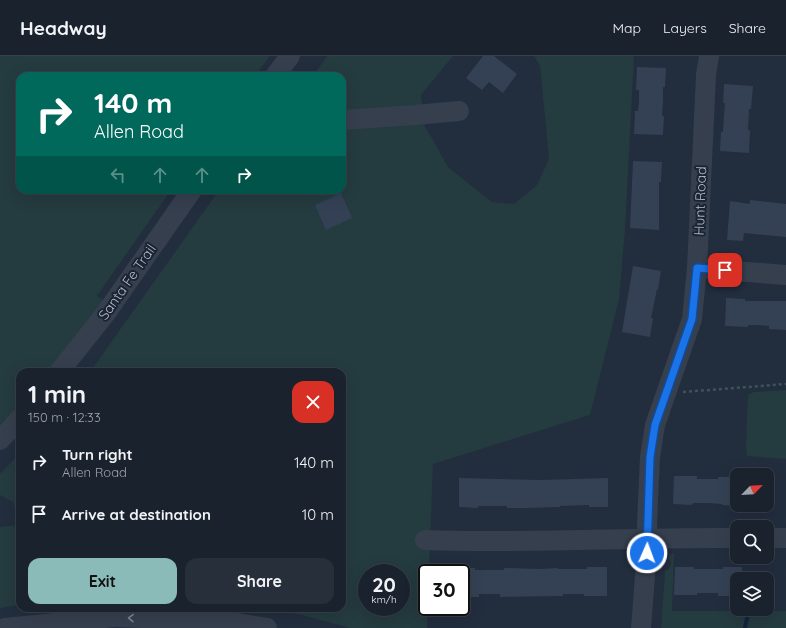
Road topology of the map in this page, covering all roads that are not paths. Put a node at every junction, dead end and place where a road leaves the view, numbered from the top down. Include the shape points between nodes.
1 (290, 56) edge
2 (709, 56) edge
3 (277, 72) edge
4 (459, 110) dead end
5 (346, 120) edge
6 (189, 194) edge
7 (697, 268) junction
8 (786, 275) edge
9 (62, 368) edge
10 (16, 422) edge
11 (0, 440) edge
12 (648, 538) junction
13 (730, 538) edge
14 (774, 538) edge
15 (786, 538) edge
16 (425, 540) dead end
17 (163, 624) edge
18 (5, 628) edge
19 (267, 628) edge
20 (641, 628) edge

1 - 3 street
2 - 7 street, Hunt Road
4 - 5 street
6 - 9 street, Santa Fe Trail via 106,314
7 - 8 street
7 - 12 street, Hunt Road via 692,319 655,425 650,457
10 - 11 street
12 - 13 street
12 - 16 street via 463,542
12 - 20 street, Hunt Road
14 - 15 street
17 -> 18 street via 115,617
17 - 19 street via 223,621

